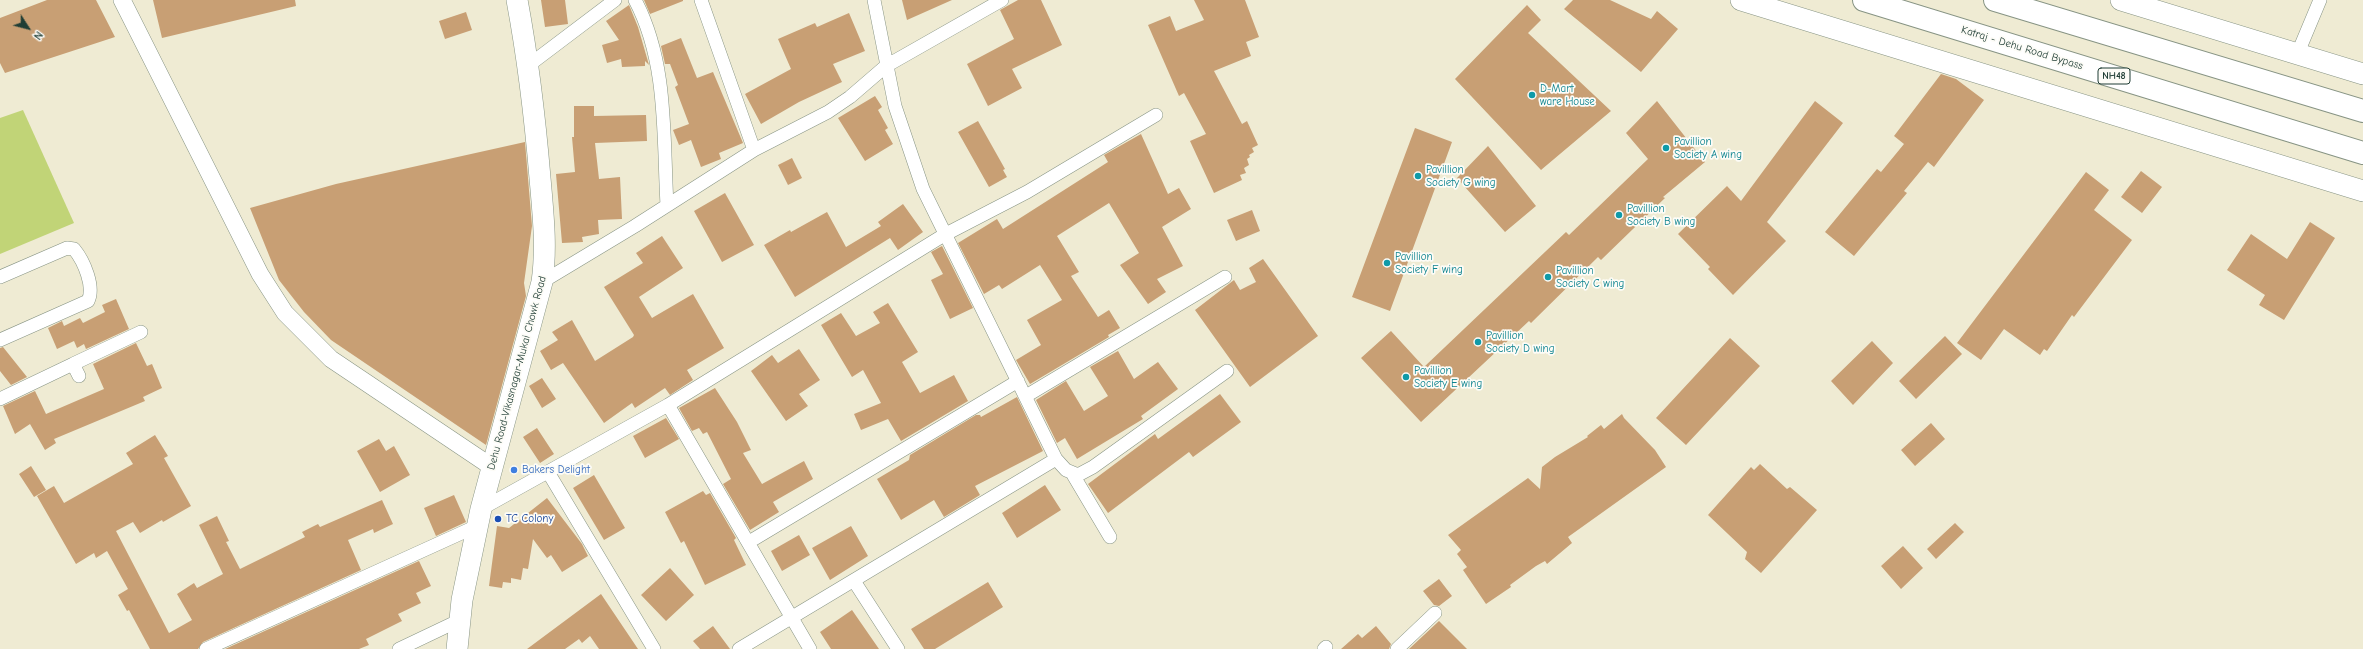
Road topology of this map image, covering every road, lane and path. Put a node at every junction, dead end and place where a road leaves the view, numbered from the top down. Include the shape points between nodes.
1 (122, 0) edge
2 (517, 0) edge
3 (615, 0) edge
4 (635, 0) edge
5 (700, 0) edge
6 (874, 0) edge
7 (1002, 0) edge
8 (1741, 0) edge
9 (1864, 0) edge
10 (1995, 0) edge
11 (2121, 0) edge
12 (2320, 0) edge
13 (2297, 55) junction
14 (528, 65) junction
15 (886, 66) junction
16 (2363, 74) edge
17 (2363, 111) edge
18 (1156, 115) dead end
19 (754, 150) junction
20 (2363, 153) edge
21 (2363, 191) edge
22 (667, 205) junction
23 (944, 235) junction
24 (0, 277) edge
25 (1225, 277) dead end
26 (542, 282) junction
27 (141, 332) dead end
28 (0, 340) edge
29 (1227, 371) dead end
30 (1018, 381) junction
31 (1026, 396) junction
32 (0, 399) edge
33 (668, 405) junction
34 (1056, 459) junction
35 (492, 467) junction
36 (548, 472) junction
37 (1072, 473) junction
38 (479, 517) junction
39 (1110, 537) dead end
40 (749, 542) junction
41 (854, 581) junction
42 (1435, 613) dead end
43 (792, 618) junction
44 (460, 620) junction
45 (206, 649) edge
46 (399, 649) edge
47 (457, 649) edge
48 (654, 649) edge
49 (738, 649) edge
50 (810, 649) edge
51 (898, 649) edge
52 (1397, 649) edge

1 - 35 street via 257,267 285,313 331,359
2 - 14 main road, Dehu Road-Vikasnagar-Mukai Chowk Road
3 - 14 street
4 - 22 street via 647,22 657,57
5 - 19 street
6 - 15 street
7 - 15 street
8 - 21 main road
9 - 20 highway, Katraj - Dehu Road Bypass / NH48
10 - 17 highway
11 - 13 main road
12 - 13 street
13 - 16 main road
14 - 26 main road, Dehu Road-Vikasnagar-Mukai Chowk Road via 546,247
15 - 19 street via 828,112
15 - 23 street via 909,151
18 - 23 street via 1028,192
19 - 22 street
22 - 26 street
23 - 30 street
23 - 33 street
24 - 28 street via 67,248 74,249 78,254 91,287 88,301
25 - 31 street
26 - 35 main road, Dehu Road-Vikasnagar-Mukai Chowk Road
27 - 32 street via 76,370
29 - 37 street via 1093,467 1078,475
30 - 31 street
30 - 40 street
31 - 34 street
33 - 36 street
33 - 40 street
34 - 37 street
34 - 41 street
35 - 38 main road, Dehu Road-Vikasnagar-Mukai Chowk Road
36 - 38 street
36 - 48 street
37 - 39 street
38 - 44 main road, Dehu Road-Vikasnagar-Mukai Chowk Road
38 - 45 street
40 - 43 street
41 - 43 street
41 - 51 street
42 - 52 street
43 - 49 street
43 - 50 street
44 - 46 street
44 - 47 main road, Dehu Road-Vikasnagar-Mukai Chowk Road

